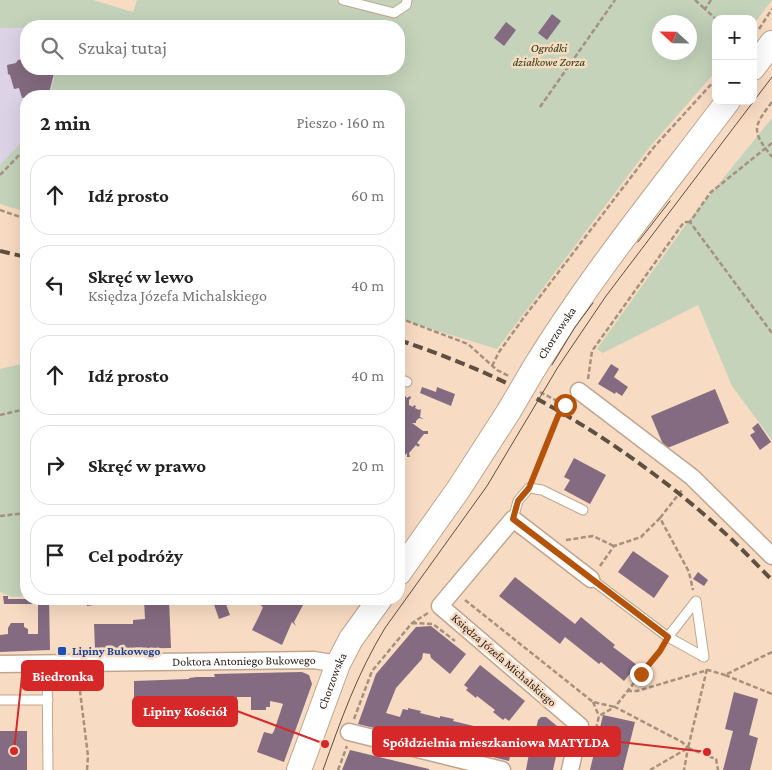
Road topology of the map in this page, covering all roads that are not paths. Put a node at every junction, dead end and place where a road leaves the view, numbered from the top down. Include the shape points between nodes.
1 (343, 0) edge
2 (407, 0) edge
3 (765, 36) edge
4 (756, 60) edge
5 (725, 105) edge
6 (580, 392) road end
7 (583, 510) dead end
8 (513, 519) junction
9 (772, 556) edge
10 (405, 565) edge
11 (591, 579) joint
12 (376, 605) edge
13 (668, 637) junction
14 (0, 664) edge
15 (338, 664) junction
16 (52, 669) junction
17 (0, 700) edge
18 (48, 700) junction
19 (349, 732) road end
20 (48, 770) edge
21 (299, 770) edge
22 (502, 770) edge
23 (570, 770) edge

1 - 2 lane via 394,14 406,5
3 - 4 street
5 - 10 street, Chorzowska, bridge via 572,307 458,490
6 - 9 street via 692,477
7 - 8 lane via 542,490 529,488 518,501
8 - 11 street
8 - 23 street, Księdza Józefa Michalskiego via 440,606 580,726
11 - 13 lane
12 - 15 street, Chorzowska
13 - 13 lane via 696,601 704,657
14 - 16 street, Doktora Antoniego Bukowego
15 - 16 street, Doktora Antoniego Bukowego via 314,660
15 - 21 street, Chorzowska
16 - 18 lane
17 - 18 lane
18 - 20 lane
19 - 22 street

